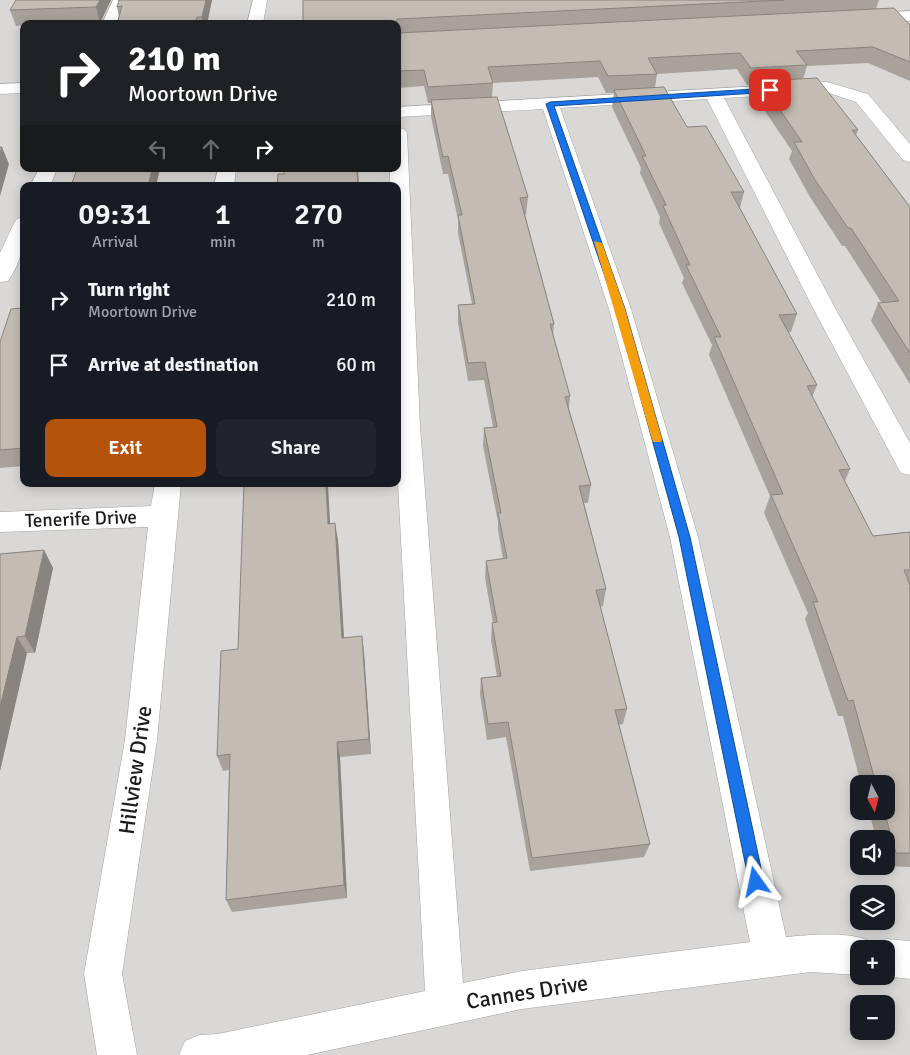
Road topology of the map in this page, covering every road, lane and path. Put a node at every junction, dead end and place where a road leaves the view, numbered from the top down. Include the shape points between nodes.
1 (120, 0) edge
2 (260, 0) edge
3 (910, 16) edge
4 (112, 20) edge
5 (256, 20) edge
6 (844, 20) edge
7 (20, 88) edge
8 (0, 89) edge
9 (713, 94) junction
10 (550, 104) junction
11 (401, 112) edge
12 (910, 156) edge
13 (401, 231) edge
14 (20, 232) edge
15 (0, 276) edge
16 (910, 466) edge
17 (167, 487) edge
18 (162, 516) junction
19 (0, 522) edge
20 (850, 955) edge
21 (772, 959) junction
22 (895, 959) edge
23 (910, 960) edge
24 (445, 1006) junction
25 (117, 1055) edge
26 (199, 1055) edge

1 - 4 street
2 - 5 street
3 - 6 street
7 - 8 street
9 - 10 street
9 - 12 street via 827,87 862,98
9 - 16 street
10 - 11 street
10 - 21 street via 620,309 684,537
13 - 24 street via 407,426
14 - 15 street
17 - 18 street, Hillview Drive
18 - 19 street, Tenerife Drive
18 - 25 street, Hillview Drive via 141,740 103,974
20 - 21 street, Cannes Drive via 811,953
21 - 24 street, Cannes Drive via 522,990
22 - 23 street
24 - 26 street, Cannes Drive via 218,1054

